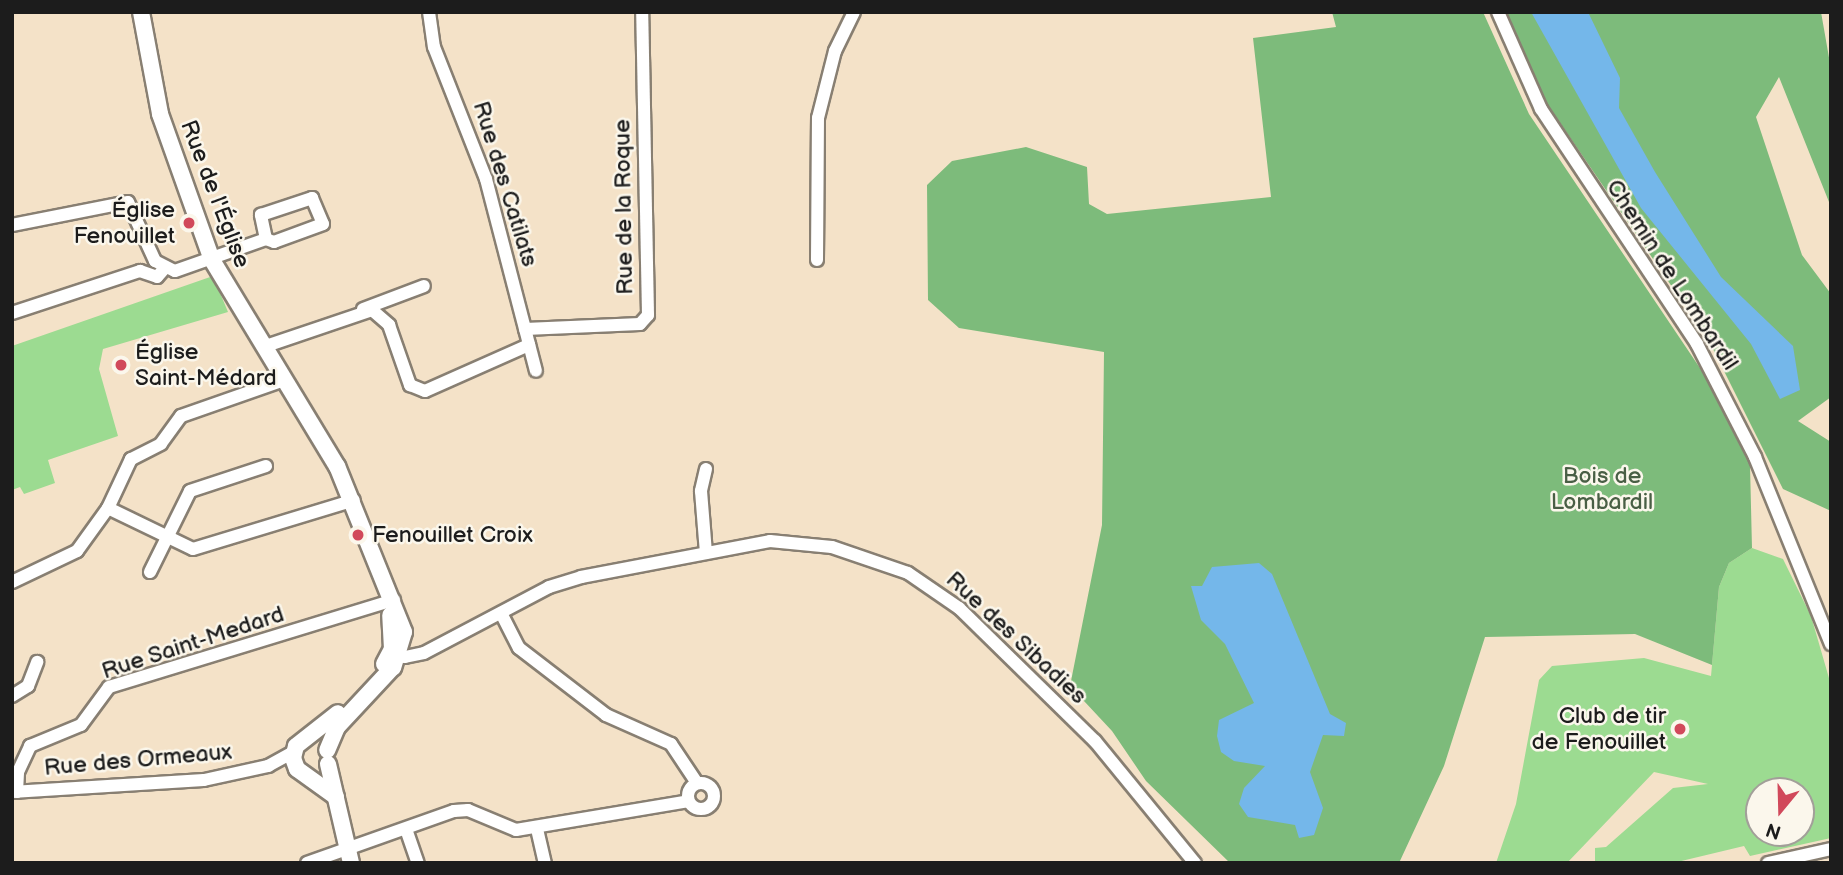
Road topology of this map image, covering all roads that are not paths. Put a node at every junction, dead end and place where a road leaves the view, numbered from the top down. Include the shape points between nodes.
1 (141, 12) edge
2 (429, 12) edge
3 (642, 12) edge
4 (854, 12) edge
5 (1497, 12) edge
6 (12, 225) edge
7 (266, 239) junction
8 (212, 260) junction
9 (817, 261) dead end
10 (164, 269) junction
11 (424, 286) dead end
12 (363, 309) junction
13 (12, 313) edge
14 (525, 329) junction
15 (529, 345) junction
16 (263, 347) junction
17 (536, 370) dead end
18 (284, 380) junction
19 (265, 466) dead end
20 (706, 469) dead end
21 (354, 500) junction
22 (108, 508) junction
23 (167, 537) junction
24 (706, 553) junction
25 (150, 572) dead end
26 (12, 582) edge
27 (387, 603) junction
28 (501, 613) junction
29 (1831, 644) edge
30 (399, 650) junction
31 (37, 662) dead end
32 (12, 696) edge
33 (306, 740) junction
34 (293, 752) junction
35 (328, 757) junction
36 (268, 766) junction
37 (306, 775) junction
38 (697, 783) junction
39 (15, 792) edge
40 (335, 797) junction
41 (689, 801) junction
42 (406, 829) junction
43 (537, 829) junction
44 (1831, 849) edge
45 (349, 855) edge
46 (307, 863) edge
47 (418, 863) edge
48 (545, 863) edge
49 (1195, 863) edge
50 (1768, 863) edge

1 - 8 main road, Rue de l'Église via 160,114
2 - 14 street, Rue des Catilats via 434,47 486,179
3 - 14 street, Rue de la Roque via 648,315 640,324
4 - 9 street via 835,51 818,118
5 - 29 street, Chemin de Lombardil via 1541,109 1697,344 1751,449
6 - 10 street via 128,202
7 - 7 street via 274,242 323,224 312,198 261,215
7 - 8 street
8 - 10 street
8 - 16 main road, Rue de l'Église
10 - 13 street via 158,277 140,271
11 - 12 street
12 - 15 street via 389,325 416,390 463,377 471,366
12 - 16 street
14 - 15 street, Rue des Catilats
15 - 17 street, Rue des Catilats
16 - 18 main road, Rue de l'Église
18 - 21 main road, Rue de l'Église
18 - 22 street via 181,416 161,444 131,459
19 - 23 street via 190,491
20 - 24 street via 701,491
21 - 23 street via 207,547 193,549
21 - 27 main road, Rue de l'Église via 379,564
22 - 23 street
22 - 26 street via 78,551
23 - 25 street
24 - 28 street, Rue des Sibadies via 565,581
24 - 49 street, Rue des Sibadies via 798,541 880,560 933,589 1095,741
27 - 30 main road, Rue de l'Église
27 - 39 street, Rue Saint-Medard via 109,687 81,725 30,746
28 - 30 street, Rue des Sibadies via 435,646
28 - 38 street via 519,648 606,715 671,744
30 - 33 main road
30 - 35 main road via 337,727
31 - 32 street via 28,686
33 - 34 main road
33 - 35 main road
34 - 36 street, Rue des Ormeaux
34 - 37 main road
35 - 37 main road
35 - 40 main road
36 - 37 street, Rue des Ormeaux
36 - 39 street, Rue des Ormeaux via 204,780
37 - 40 main road
38 - 41 street
38 - 41 street via 711,789 712,801 703,808
40 - 45 main road
41 - 43 street
42 - 43 street via 468,810 503,827
42 - 45 street
42 - 47 street
43 - 48 street
44 - 50 street
45 - 46 street

